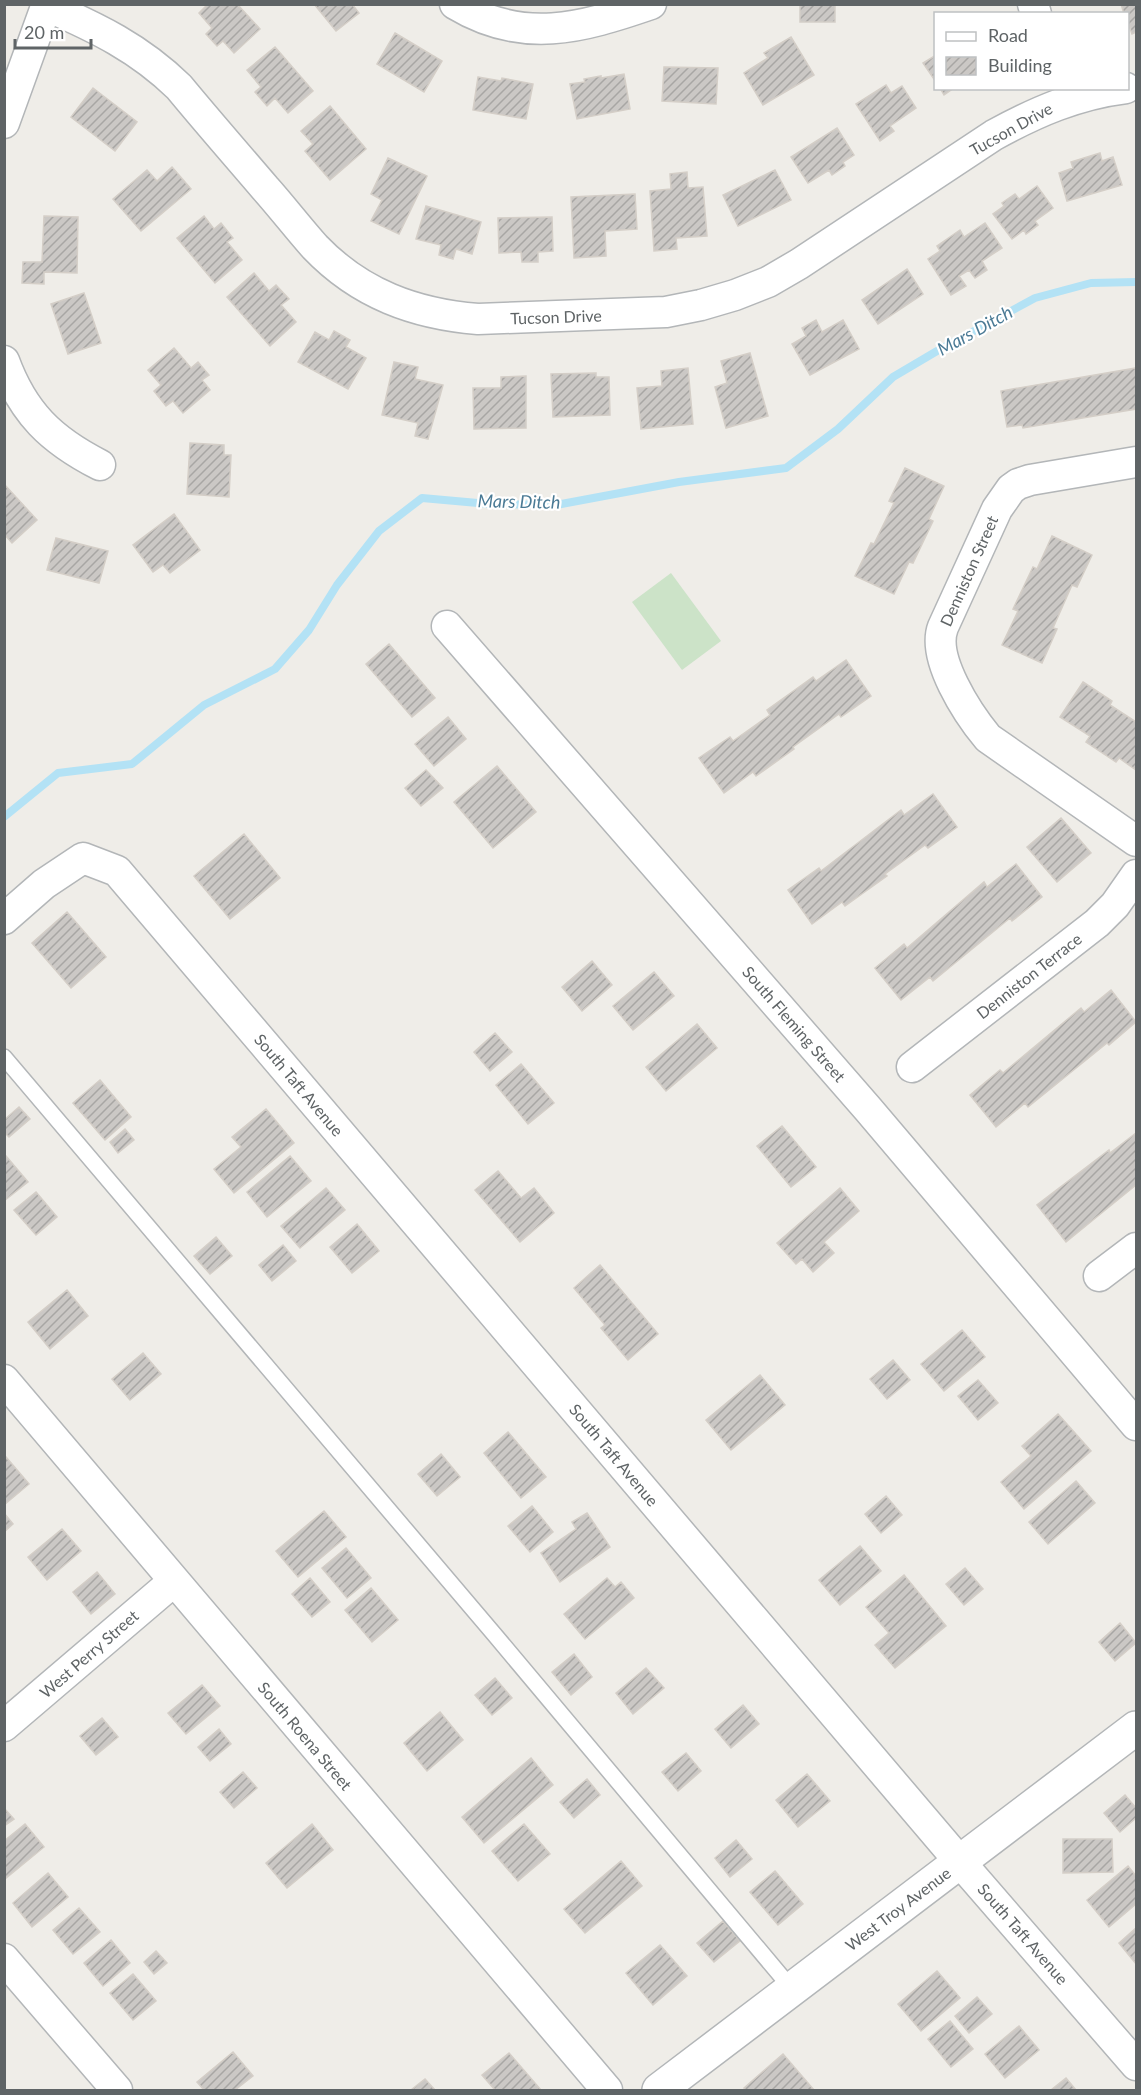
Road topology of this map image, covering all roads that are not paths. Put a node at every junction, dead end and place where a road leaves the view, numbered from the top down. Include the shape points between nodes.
1 (455, 4) edge
2 (651, 4) edge
3 (47, 5) edge
4 (1116, 90) edge
5 (1062, 95) edge
6 (4, 123) edge
7 (4, 361) edge
8 (1137, 462) edge
9 (100, 465) dead end
10 (447, 626) dead end
11 (1137, 841) edge
12 (1137, 875) edge
13 (4, 919) edge
14 (4, 1057) edge
15 (912, 1067) dead end
16 (1137, 1248) edge
17 (1099, 1276) dead end
18 (4, 1380) edge
19 (1137, 1425) edge
20 (174, 1581) junction
21 (4, 1726) edge
22 (1137, 1728) edge
23 (960, 1862) junction
24 (4, 1959) edge
25 (792, 1989) junction
26 (1137, 2065) edge
27 (117, 2091) edge
28 (607, 2091) edge
29 (659, 2091) edge

1 - 2 street via 503,24 550,29 597,22
3 - 5 street, Tucson Drive via 126,44 162,71 311,242 343,271 395,302 454,317 642,314 689,308 735,295 799,264 994,135
3 - 6 street
4 - 5 street, Tucson Drive
7 - 9 street via 22,400 39,423 66,446
8 - 11 street, Denniston Street via 1030,480 1011,489 997,508 940,639 945,665 970,715 988,738
10 - 19 street, South Fleming Street
12 - 15 street, Denniston Terrace via 1097,923
13 - 23 street, South Taft Avenue via 44,884 83,858 117,872
14 - 25 lane
16 - 17 street
18 - 20 street, South Roena Street
20 - 21 street, West Perry Street
20 - 28 street, South Roena Street
22 - 23 street, West Troy Avenue
23 - 25 street, West Troy Avenue
23 - 26 street, South Taft Avenue
24 - 27 street
25 - 29 street, West Troy Avenue

